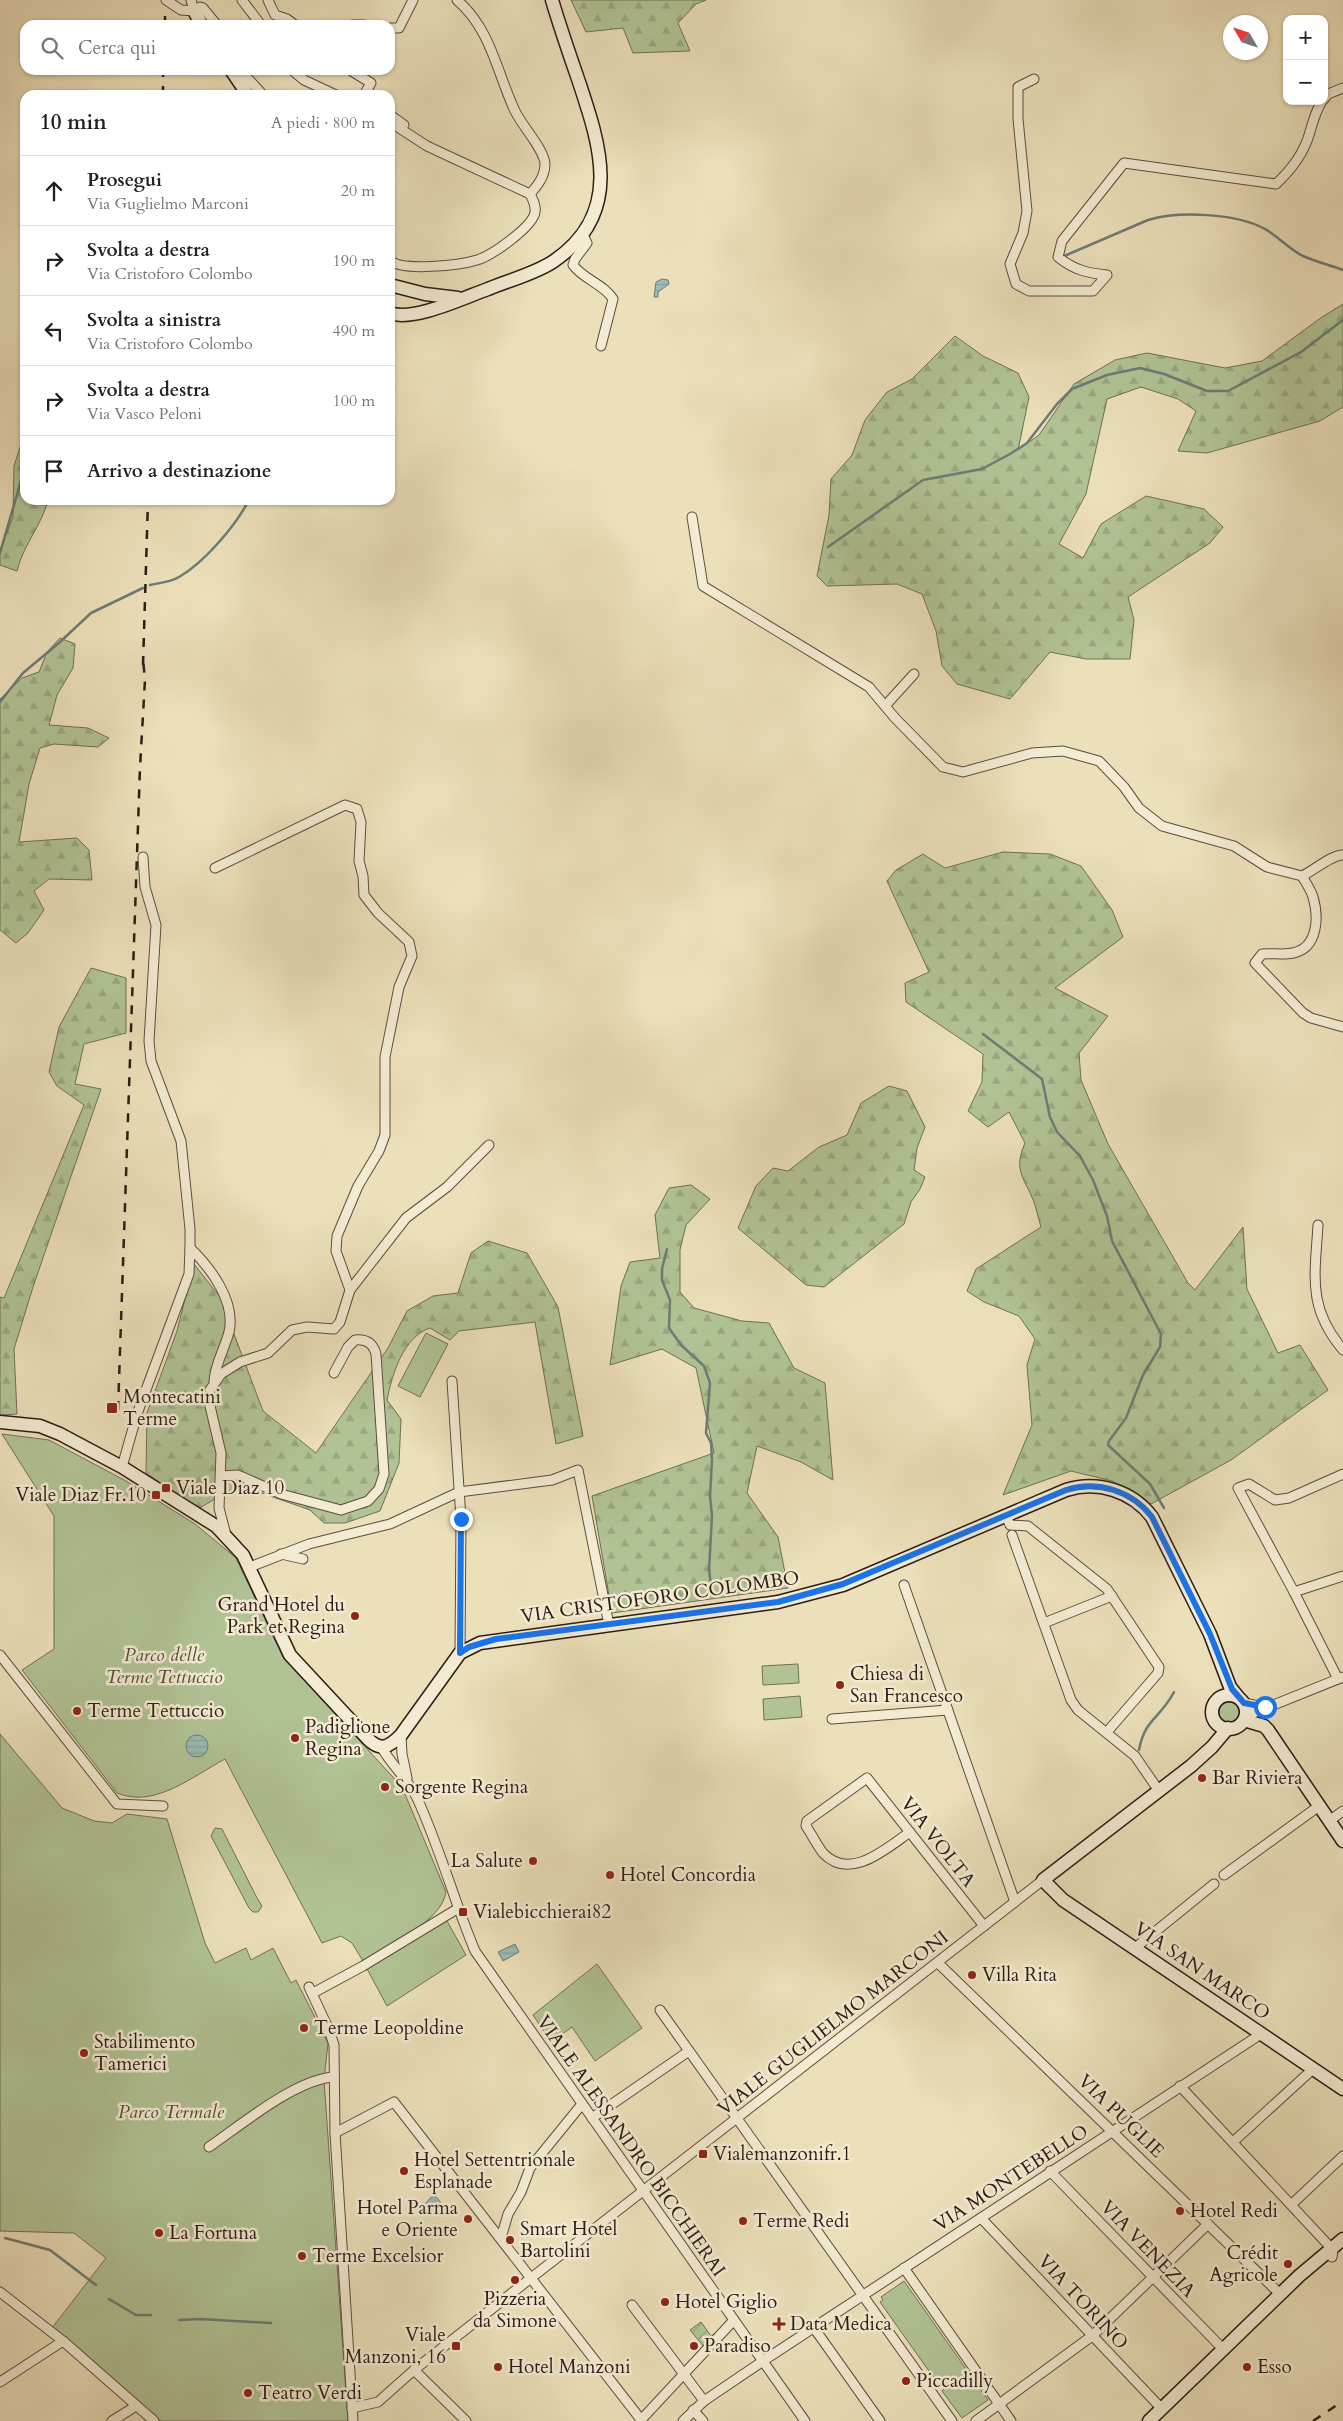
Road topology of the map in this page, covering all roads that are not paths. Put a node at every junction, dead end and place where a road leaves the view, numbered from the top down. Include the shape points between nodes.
1 (166, 0) edge
2 (242, 0) edge
3 (268, 0) edge
4 (413, 0) edge
5 (457, 0) edge
6 (552, 0) edge
7 (193, 5) edge
8 (200, 20) edge
9 (213, 20) edge
10 (257, 20) edge
11 (288, 20) edge
12 (395, 28) edge
13 (234, 75) edge
14 (245, 75) edge
15 (298, 75) edge
16 (358, 75) edge
17 (1034, 79) dead end
18 (1343, 88) edge
19 (245, 90) edge
20 (258, 90) edge
21 (325, 90) edge
22 (367, 90) edge
23 (1328, 94) edge
24 (1319, 105) edge
25 (395, 119) edge
26 (395, 125) edge
27 (418, 140) junction
28 (530, 194) junction
29 (582, 233) junction
30 (395, 262) edge
31 (395, 286) edge
32 (461, 299) junction
33 (395, 313) edge
34 (601, 346) dead end
35 (692, 517) dead end
36 (914, 674) dead end
37 (885, 706) junction
38 (1343, 855) edge
39 (143, 857) dead end
40 (215, 868) dead end
41 (1302, 876) junction
42 (1343, 1027) edge
43 (489, 1145) dead end
44 (1318, 1225) dead end
45 (190, 1248) junction
46 (350, 1290) junction
47 (1343, 1350) edge
48 (334, 1373) dead end
49 (452, 1381) dead end
50 (214, 1382) junction
51 (0, 1422) edge
52 (122, 1467) junction
53 (1343, 1474) edge
54 (221, 1476) junction
55 (459, 1492) junction
56 (1006, 1516) junction
57 (226, 1535) junction
58 (1012, 1535) dead end
59 (281, 1554) junction
60 (304, 1560) dead end
61 (250, 1566) junction
62 (1343, 1576) edge
63 (904, 1585) dead end
64 (1294, 1592) junction
65 (1112, 1596) junction
66 (1044, 1622) junction
67 (609, 1625) junction
68 (460, 1653) junction
69 (0, 1655) edge
70 (1224, 1669) junction
71 (1340, 1678) edge
72 (1217, 1700) junction
73 (1243, 1709) junction
74 (948, 1710) junction
75 (1214, 1718) junction
76 (832, 1719) dead end
77 (1228, 1728) junction
78 (1107, 1732) junction
79 (401, 1735) junction
80 (382, 1748) junction
81 (1192, 1766) junction
82 (408, 1781) junction
83 (1159, 1791) junction
84 (163, 1806) dead end
85 (1318, 1806) junction
86 (1343, 1812) edge
87 (1329, 1821) junction
88 (910, 1832) junction
89 (1343, 1841) edge
90 (1224, 1876) dead end
91 (1043, 1880) junction
92 (1214, 1884) dead end
93 (1015, 1902) junction
94 (457, 1909) junction
95 (984, 1926) junction
96 (1135, 1948) junction
97 (938, 1963) junction
98 (660, 2010) dead end
99 (1261, 2034) junction
100 (690, 2051) junction
101 (1313, 2069) junction
102 (334, 2077) junction
103 (1180, 2086) junction
104 (1343, 2089) edge
105 (582, 2104) junction
106 (592, 2118) junction
107 (738, 2118) junction
108 (1112, 2131) junction
109 (335, 2133) junction
110 (1233, 2142) junction
111 (209, 2147) dead end
112 (1343, 2156) edge
113 (1050, 2171) junction
114 (643, 2191) junction
115 (1292, 2204) junction
116 (981, 2218) junction
117 (1208, 2224) junction
118 (501, 2238) junction
119 (1343, 2239) edge
120 (1336, 2251) edge
121 (904, 2268) junction
122 (1152, 2277) junction
123 (531, 2278) junction
124 (1284, 2290) junction
125 (0, 2292) edge
126 (863, 2295) junction
127 (632, 2305) dead end
128 (734, 2320) junction
129 (814, 2328) junction
130 (1092, 2336) junction
131 (63, 2342) junction
132 (1223, 2349) junction
133 (763, 2361) junction
134 (414, 2370) junction
135 (685, 2373) junction
136 (0, 2382) edge
137 (704, 2401) junction
138 (999, 2404) junction
139 (136, 2406) junction
140 (352, 2408) junction
141 (1162, 2409) junction
142 (694, 2410) junction
143 (112, 2421) edge
144 (154, 2421) edge
145 (352, 2421) edge
146 (466, 2421) edge
147 (641, 2421) edge
148 (682, 2421) edge
149 (703, 2421) edge
150 (805, 2421) edge
151 (880, 2421) edge
152 (952, 2421) edge
153 (976, 2421) edge
154 (1011, 2421) edge
155 (1149, 2421) edge

1 - 7 street via 181,10
2 - 10 street
3 - 11 street via 275,15
4 - 12 street via 399,28
5 - 28 street via 492,48 515,110 542,152 545,165 540,182
6 - 29 main road via 594,126 601,164 601,186
7 - 8 main road
7 - 9 street via 203,8
13 - 19 main road
14 - 20 street
15 - 21 street
16 - 22 street via 371,83
17 - 24 street via 1018,87 1026,211 1023,234 1010,264 1016,284 1029,291 1092,291 1107,276 1072,268 1058,257 1062,241 1124,164 1276,184 1293,169
18 - 23 street
25 - 27 street
26 - 27 street
27 - 28 street
28 - 30 street via 535,203 535,214 528,224 493,253 476,260 448,264 405,267
29 - 32 main road via 569,249 546,266
29 - 34 street via 587,244 573,265 613,300
31 - 32 main road
32 - 33 main road via 406,315
35 - 37 street via 703,586 869,687
36 - 37 street
37 - 41 street via 943,766 963,772 1032,753 1063,751 1100,761 1139,808 1162,826 1234,846 1267,867
38 - 41 street via 1335,856
39 - 45 street via 145,887 156,925 149,1041 151,1061 181,1141
40 - 46 street via 344,805 357,809 361,822 359,861 364,895 409,942 412,956 398,987 385,1057 385,1135 337,1236 336,1251
41 - 42 street via 1313,896 1317,922 1311,941 1293,953 1262,954 1255,963 1303,1013
43 - 46 street via 447,1187 406,1218
44 - 47 street via 1315,1290 1318,1308
45 - 50 street via 220,1287 230,1314 229,1330
45 - 52 street via 189,1274 137,1414
46 - 50 street via 337,1327 292,1330 268,1353 240,1362
48 - 54 street via 354,1340 363,1340 373,1346 384,1474 379,1489 368,1501 351,1509 333,1509 275,1492 238,1475
49 - 55 street
50 - 54 street via 210,1390 210,1406 221,1453
51 - 52 main road via 40,1426
52 - 57 main road
53 - 64 street via 1289,1498 1275,1500 1248,1484 1238,1488
54 - 57 street via 218,1500
55 - 59 street via 390,1524
55 - 67 street via 552,1480 578,1470
55 - 68 street
56 - 65 street via 1012,1526 1028,1526
56 - 67 main road, VIA CRISTOFORO COLOMBO via 815,1594
56 - 70 main road, VIA CRISTOFORO COLOMBO via 1081,1486 1110,1488 1139,1503 1156,1524
57 - 61 main road
58 - 66 street
59 - 60 street
59 - 61 street
61 - 80 main road via 290,1655 368,1740
62 - 64 street
63 - 74 street
64 - 71 street
65 - 66 street
65 - 78 street via 1159,1670
66 - 78 street via 1071,1700 1078,1710
67 - 68 main road, VIA CRISTOFORO COLOMBO via 496,1639
68 - 79 main road
69 - 84 street via 117,1804
70 - 72 main road
70 - 73 main road, VIA CRISTOFORO COLOMBO
71 - 73 street via 1265,1707
72 - 73 main road via 1227,1695
72 - 75 main road
73 - 77 main road via 1237,1726
73 - 85 main road via 1266,1727
74 - 76 street
74 - 93 street
75 - 77 main road via 1219,1725
75 - 81 main road via 1208,1743
77 - 81 main road
78 - 83 street via 1135,1756
79 - 80 main road
79 - 82 street
80 - 82 street
81 - 83 main road
82 - 94 street, VIALE ALESSANDRO BICCHIERAI via 453,1887
83 - 91 main road
85 - 87 main road
85 - 90 street
86 - 87 street
87 - 89 main road
88 - 88 street, VIA VOLTA via 867,1778 807,1821 806,1826 824,1854 842,1864 855,1865 871,1859
88 - 95 street, VIA VOLTA
91 - 93 street, VIALE GUGLIELMO MARCONI
91 - 96 main road, VIA SAN MARCO via 1063,1900
92 - 96 street
93 - 95 street, VIALE GUGLIELMO MARCONI
94 - 102 street via 311,1990 334,2045
94 - 105 street, VIALE ALESSANDRO BICCHIERAI via 475,1951
95 - 97 street, VIALE GUGLIELMO MARCONI
96 - 99 main road, VIA SAN MARCO
97 - 107 street, VIALE GUGLIELMO MARCONI
97 - 108 street, VIA PUGLIE
98 - 100 street
99 - 101 main road, VIA SAN MARCO
99 - 103 street, VIA MONTEBELLO
100 - 106 street
100 - 107 street
101 - 104 main road, VIA SAN MARCO
101 - 110 street
102 - 109 street
102 - 111 street via 315,2079
103 - 108 street, VIA MONTEBELLO
103 - 110 street
105 - 106 street, VIALE ALESSANDRO BICCHIERAI
105 - 118 street via 530,2168 508,2214
106 - 114 street, VIALE ALESSANDRO BICCHIERAI
107 - 114 street, VIALE GUGLIELMO MARCONI
107 - 126 street
108 - 113 street, VIA MONTEBELLO
108 - 117 street, VIA PUGLIE
109 - 118 street via 394,2102
109 - 140 street
110 - 115 street
112 - 115 street
113 - 116 street, VIA MONTEBELLO
113 - 122 street, VIA VENEZIA
114 - 123 street, VIALE GUGLIELMO MARCONI
114 - 128 street, VIALE ALESSANDRO BICCHIERAI
115 - 120 street
116 - 121 street, VIA MONTEBELLO
116 - 130 street, VIA TORINO
117 - 122 street
117 - 124 street, VIA PUGLIE
118 - 123 street
119 - 120 main road
120 - 124 main road
121 - 126 street, VIA MONTEBELLO
121 - 138 street
122 - 130 street
122 - 132 street, VIA VENEZIA
123 - 134 street, VIALE GUGLIELMO MARCONI
123 - 147 street
124 - 132 main road
125 - 131 street
126 - 129 street, VIA MONTEBELLO
126 - 152 street
127 - 135 street
128 - 133 street, VIALE ALESSANDRO BICCHIERAI
128 - 135 street
129 - 133 street, VIA MONTEBELLO
129 - 151 street
130 - 138 street
130 - 141 street, VIA TORINO
131 - 136 street
131 - 139 street
132 - 141 main road
133 - 137 street
133 - 150 street, VIALE ALESSANDRO BICCHIERAI
134 - 140 street, VIALE GUGLIELMO MARCONI via 378,2402
134 - 146 street
135 - 137 street
135 - 147 street
137 - 142 street
138 - 153 street
138 - 154 street
139 - 143 street
139 - 144 street
140 - 145 street
141 - 155 main road
142 - 148 street
142 - 149 street

